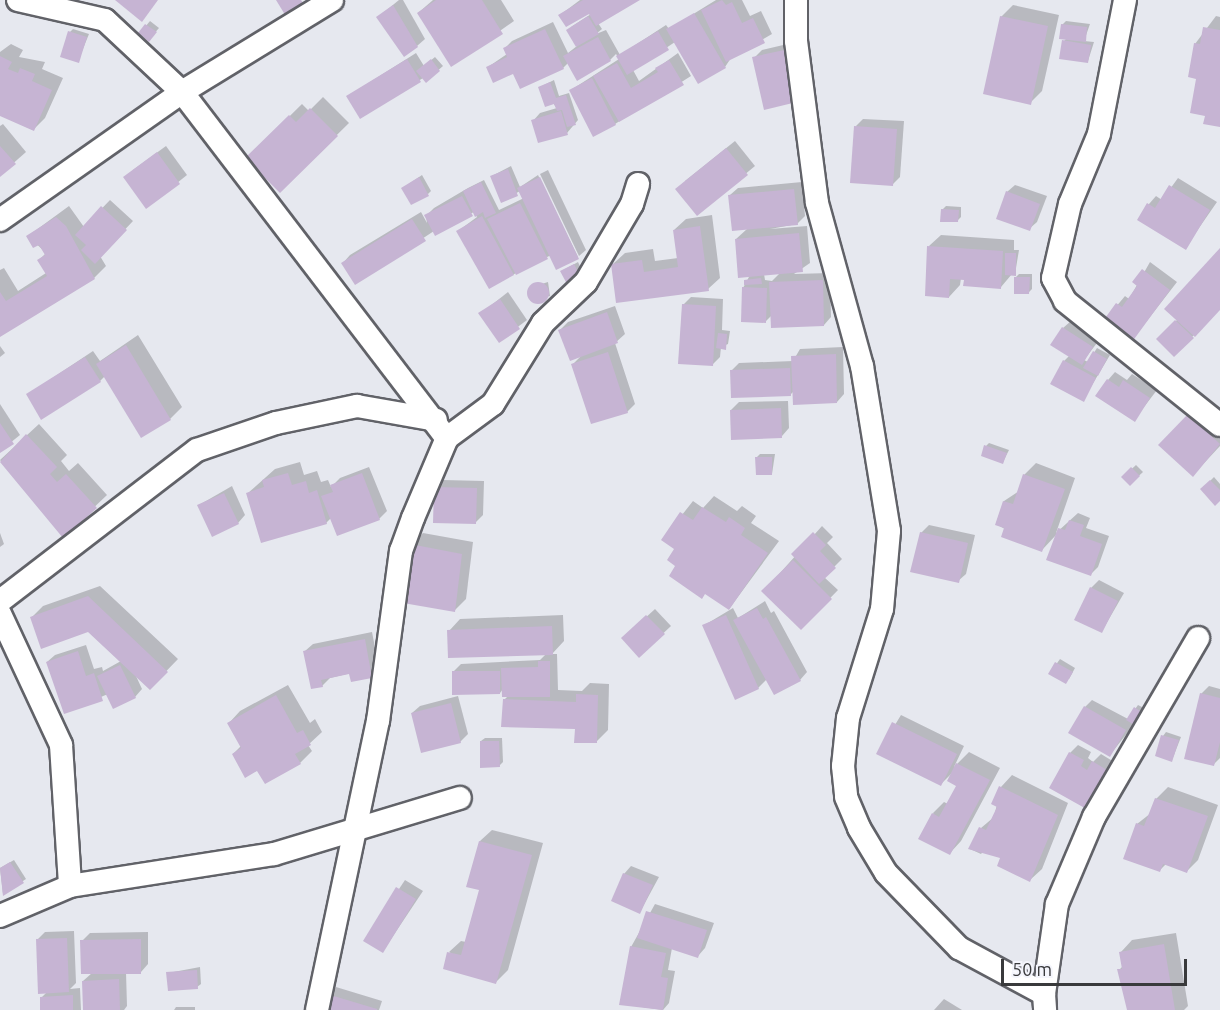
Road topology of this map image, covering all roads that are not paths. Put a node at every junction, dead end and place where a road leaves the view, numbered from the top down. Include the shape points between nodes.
1 (18, 0) edge
2 (332, 0) edge
3 (796, 0) edge
4 (1125, 0) edge
5 (182, 92) junction
6 (638, 184) dead end
7 (0, 220) edge
8 (1220, 425) edge
9 (441, 429) junction
10 (0, 601) edge
11 (0, 614) edge
12 (1198, 638) dead end
13 (460, 798) dead end
14 (352, 833) junction
15 (70, 886) junction
16 (0, 916) edge
17 (1045, 1002) edge
18 (317, 1010) edge

1 - 5 street via 105,20
2 - 5 street
3 - 17 street via 796,41 817,203 862,366 889,531 882,609 848,718 843,766 846,796 859,828 886,873 959,948
4 - 8 street via 1099,134 1070,204 1053,278 1065,301
5 - 7 street
5 - 9 street
6 - 9 street via 632,204 586,282 543,323 493,404
9 - 10 street via 357,405 276,423 197,450
9 - 14 street via 401,551 378,721
11 - 15 street via 61,745
12 - 17 street via 1085,838 1057,904
13 - 14 street
14 - 15 street via 274,854
14 - 18 street via 333,948
15 - 16 street

